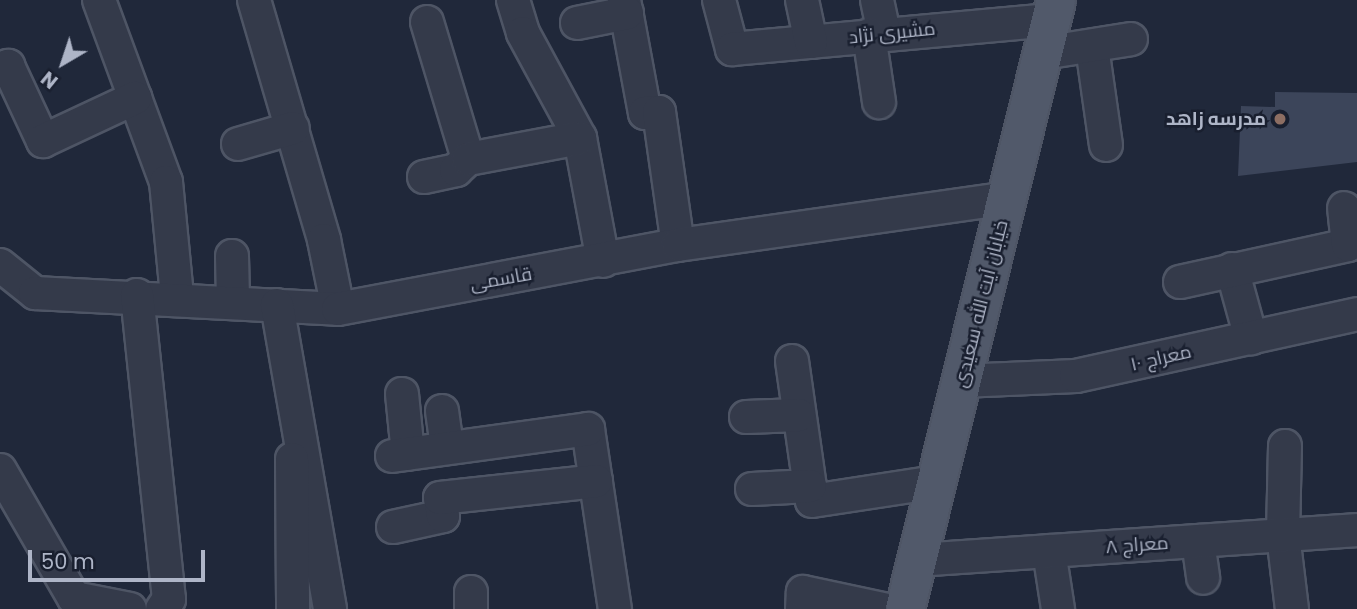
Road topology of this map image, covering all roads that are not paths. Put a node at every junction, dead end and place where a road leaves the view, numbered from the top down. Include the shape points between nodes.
1 (99, 0) edge
2 (254, 0) edge
3 (719, 0) edge
4 (802, 0) edge
5 (877, 0) edge
6 (517, 1) edge
7 (625, 7) edge
8 (427, 22) dead end
9 (577, 23) dead end
10 (1050, 24) edge
11 (876, 34) junction
12 (1130, 39) dead end
13 (811, 42) junction
14 (1092, 47) junction
15 (0, 69) edge
16 (135, 98) junction
17 (879, 102) dead end
18 (293, 128) junction
19 (580, 138) junction
20 (238, 144) dead end
21 (1106, 145) dead end
22 (468, 159) junction
23 (424, 177) dead end
24 (1007, 198) junction
25 (1344, 208) dead end
26 (678, 245) junction
27 (232, 256) dead end
28 (603, 261) junction
29 (0, 265) edge
30 (1231, 269) junction
31 (1180, 282) dead end
32 (137, 295) junction
33 (177, 297) junction
34 (233, 301) junction
35 (277, 304) junction
36 (338, 309) junction
37 (1357, 314) edge
38 (1251, 338) junction
39 (792, 361) dead end
40 (961, 381) junction
41 (402, 394) dead end
42 (442, 411) dead end
43 (799, 415) junction
44 (746, 417) dead end
45 (297, 430) junction
46 (1285, 446) dead end
47 (447, 448) junction
48 (0, 470) edge
49 (596, 481) junction
50 (936, 482) junction
51 (752, 489) dead end
52 (811, 494) junction
53 (393, 527) dead end
54 (1357, 530) edge
55 (1283, 535) junction
56 (1198, 541) junction
57 (1049, 551) junction
58 (917, 561) junction
59 (1203, 578) dead end
60 (64, 603) edge
61 (130, 609) edge
62 (162, 609) edge
63 (293, 609) edge
64 (330, 609) edge
65 (615, 609) edge
66 (802, 609) edge
67 (883, 609) edge
68 (905, 609) edge
69 (1058, 609) edge
70 (1292, 609) edge

1 - 16 street
2 - 18 street
3 - 13 street, مشیری نژاد via 732,49
4 - 13 street
5 - 11 street
6 - 19 street via 523,33
7 - 9 street
7 - 26 street via 645,113 659,112
8 - 22 street
10 - 11 street, مشیری نژاد
10 - 14 street, مشیری نژاد
10 - 24 main road, خیابان آیت الله سعیدی
11 - 13 street, مشیری نژاد
11 - 17 street
12 - 14 street, مشیری نژاد
14 - 21 street
15 - 16 street via 8,66 43,141
16 - 33 street via 166,182
18 - 20 street
18 - 36 street
19 - 22 street
19 - 28 street
22 - 23 street via 456,170
24 - 26 street, قاسمی
24 - 40 main road, خیابان آیت الله سعیدی
25 - 30 street via 1348,245
26 - 28 street, قاسمی
27 - 34 street
28 - 36 street, قاسمی
29 - 32 street, قاسمی via 35,293
30 - 31 street
30 - 38 street
32 - 33 street, قاسمی
32 - 62 street via 169,599
33 - 34 street, قاسمی
34 - 35 street, قاسمی
35 - 36 street, قاسمی
35 - 45 street
37 - 38 street, معراج ۱۰
38 - 40 street, معراج ۱۰ via 1076,376
39 - 43 street
40 - 50 main road, خیابان آیت الله سعیدی
41 - 47 street via 400,455
42 - 47 street
43 - 44 street
43 - 52 street
45 - 63 street via 290,471
45 - 64 street
46 - 55 street
47 - 49 street via 593,417
48 - 60 street
49 - 53 street via 440,498 443,516
49 - 65 street
50 - 52 street
50 - 58 main road, خیابان آیت الله سعیدی
51 - 52 street
54 - 55 street, معراج ۸
55 - 56 street, معراج ۸
55 - 70 street
56 - 57 street, معراج ۸
56 - 59 street
57 - 58 street, معراج ۸
57 - 69 street
58 - 68 main road, خیابان آیت الله سعیدی
60 - 61 street
66 - 67 street via 803,592

